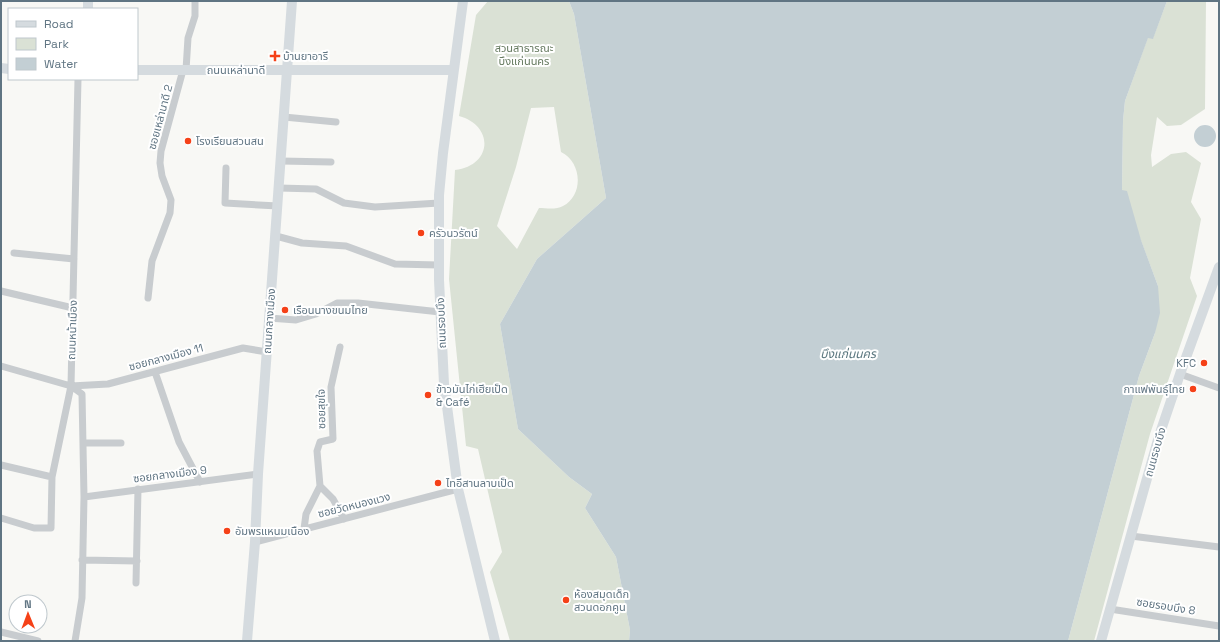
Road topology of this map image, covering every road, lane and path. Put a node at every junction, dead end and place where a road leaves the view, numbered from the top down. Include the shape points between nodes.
1 (195, 1) edge
2 (292, 1) edge
3 (463, 1) edge
4 (138, 70) edge
5 (185, 70) junction
6 (288, 70) junction
7 (454, 70) junction
8 (78, 80) edge
9 (284, 117) junction
10 (336, 122) dead end
11 (281, 161) junction
12 (331, 162) dead end
13 (226, 168) dead end
14 (279, 188) junction
15 (439, 204) junction
16 (278, 206) junction
17 (276, 236) junction
18 (14, 253) dead end
19 (74, 259) junction
20 (439, 265) junction
21 (1219, 267) edge
22 (1, 291) edge
23 (148, 298) dead end
24 (73, 308) junction
25 (440, 312) junction
26 (269, 318) junction
27 (340, 347) dead end
28 (267, 352) junction
29 (1, 366) edge
30 (155, 372) junction
31 (1180, 374) junction
32 (71, 386) junction
33 (1219, 388) edge
34 (83, 443) junction
35 (121, 443) dead end
36 (1, 465) edge
37 (258, 474) junction
38 (52, 477) junction
39 (200, 482) junction
40 (320, 486) junction
41 (138, 489) junction
42 (458, 489) junction
43 (84, 497) junction
44 (1, 518) edge
45 (344, 519) junction
46 (304, 529) junction
47 (1131, 536) junction
48 (255, 542) junction
49 (1219, 547) edge
50 (82, 560) junction
51 (137, 560) junction
52 (136, 583) dead end
53 (1110, 609) junction
54 (1219, 626) edge
55 (1, 632) edge
56 (38, 641) edge
57 (75, 641) edge
58 (247, 641) edge
59 (495, 641) edge
60 (1101, 641) edge

1 - 5 street, ซอยเหล่านาดี 2 via 195,16 188,38
2 - 6 street, ถนนกลางเมือง
3 - 7 street, ถนนรอบบึง
4 - 5 street, ถนนเหล่านาดี
5 - 6 street, ถนนเหล่านาดี
5 - 23 street, ซอยเหล่านาดี 2 via 161,151 162,176 171,200 170,213 152,261
6 - 7 street, ถนนเหล่านาดี
6 - 9 street, ถนนกลางเมือง
7 - 15 street, ถนนรอบบึง via 442,153
8 - 19 street, ถนนหน้าเมือง
9 - 10 street
9 - 11 street, ถนนกลางเมือง
11 - 12 street
11 - 14 street, ถนนกลางเมือง
13 - 16 street via 225,204
14 - 15 street via 316,189 344,203 375,207
14 - 16 street, ถนนกลางเมือง
15 - 20 street, ถนนรอบบึง
16 - 17 street, ถนนกลางเมือง
17 - 20 street via 302,243 346,246 395,264
17 - 26 street, ถนนกลางเมือง
18 - 19 street
19 - 24 street, ถนนหน้าเมือง
20 - 25 street, ถนนรอบบึง
21 - 31 street, ถนนรอบบึง
22 - 24 street
24 - 32 street, ถนนหน้าเมือง
25 - 26 street via 337,303 316,314 296,320
25 - 42 street, ถนนรอบบึง via 444,384
26 - 28 street, ถนนกลางเมือง
27 - 40 street, ซอยสุขใจ via 331,387 333,439 320,442 317,451
28 - 30 street, ซอยกลางเมือง 11 via 243,348
28 - 37 street, ถนนกลางเมือง
29 - 32 street, ซอยกลางเมือง 11
30 - 32 street, ซอยกลางเมือง 11 via 108,384
30 - 39 street via 179,442
31 - 33 street
31 - 47 street, ถนนรอบบึง via 1159,436
32 - 34 street via 82,394
32 - 38 street, ถนนหน้าเมือง
34 - 35 street
34 - 43 street
36 - 38 street
37 - 39 street, ซอยกลางเมือง 9
37 - 48 street, ถนนกลางเมือง
38 - 44 street, ถนนหน้าเมือง via 51,528 34,528
39 - 41 street, ซอยกลางเมือง 9
40 - 45 street via 333,499
40 - 46 street via 306,514
41 - 43 street, ซอยกลางเมือง 9
41 - 51 street
42 - 45 street, ซอยวัดหนองแวง
42 - 59 street, ถนนรอบบึง
43 - 50 street
45 - 46 street, ซอยวัดหนองแวง
46 - 48 street, ซอยวัดหนองแวง
47 - 49 street
47 - 53 street, ถนนรอบบึง
48 - 58 street, ถนนกลางเมือง
50 - 51 street
50 - 57 street via 82,598
51 - 52 street
53 - 54 street, ซอยรอบบึง 8
53 - 60 street, ถนนรอบบึง
55 - 56 street

